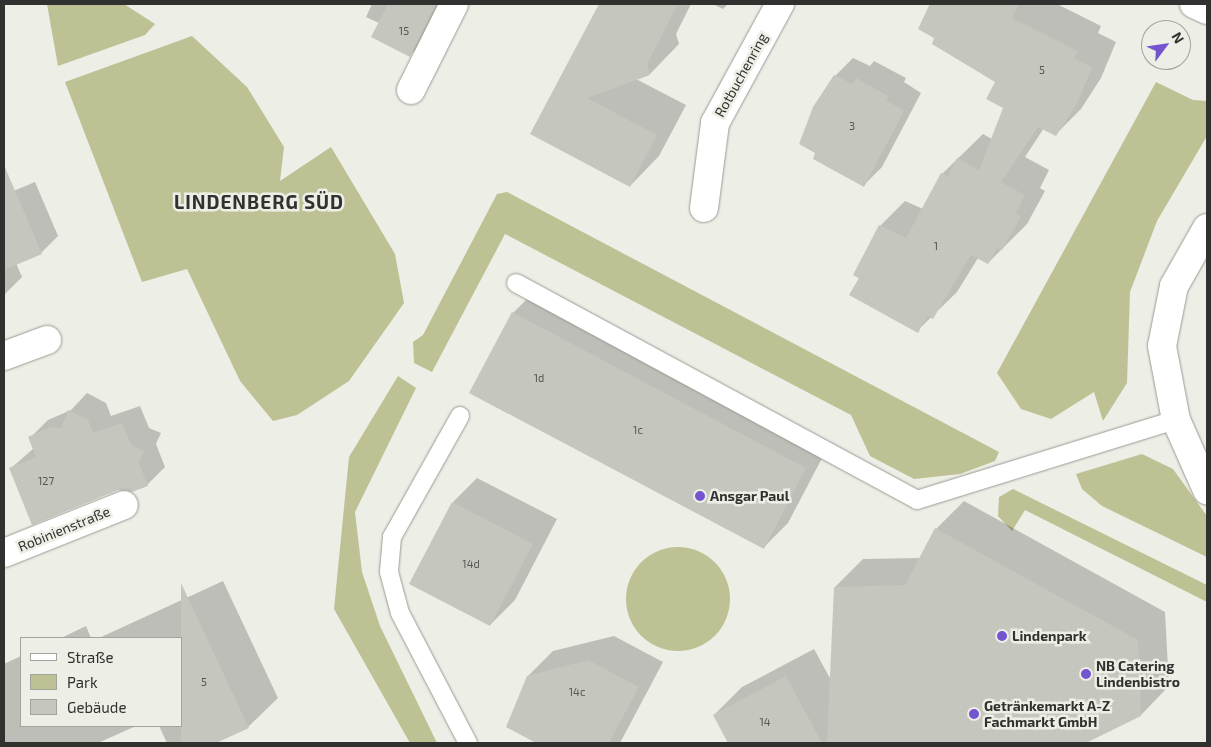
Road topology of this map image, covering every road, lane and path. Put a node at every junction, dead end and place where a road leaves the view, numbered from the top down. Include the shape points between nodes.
1 (454, 4) edge
2 (780, 4) edge
3 (1194, 4) edge
4 (1207, 10) edge
5 (412, 90) dead end
6 (704, 208) dead end
7 (1207, 228) edge
8 (516, 283) dead end
9 (47, 340) dead end
10 (4, 356) edge
11 (460, 416) dead end
12 (1176, 420) junction
13 (1207, 490) edge
14 (124, 505) dead end
15 (4, 553) edge
16 (468, 743) edge

1 - 5 street
2 - 6 street, Rotbuchenring via 715,123
3 - 4 street
7 - 12 street via 1174,286 1162,346
8 - 12 lane via 917,500
9 - 10 street
11 - 16 lane via 392,537 388,572 400,613
12 - 13 street
14 - 15 street, Robinienstraße

